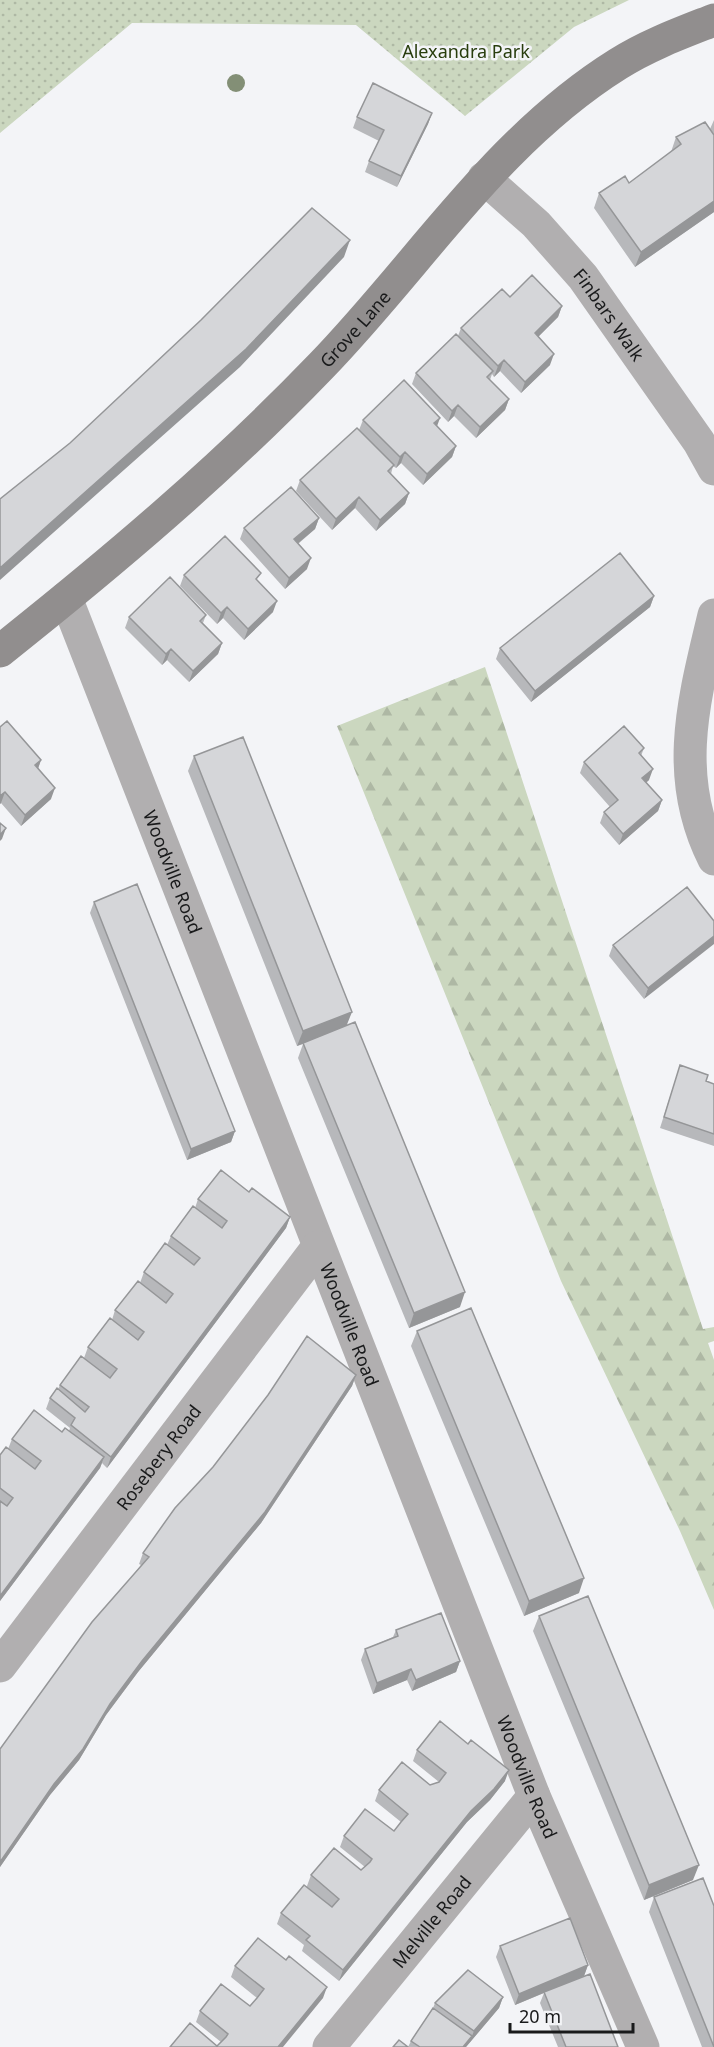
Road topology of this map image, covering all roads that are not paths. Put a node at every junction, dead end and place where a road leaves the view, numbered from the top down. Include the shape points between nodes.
1 (714, 20) edge
2 (484, 178) junction
3 (714, 469) edge
4 (66, 598) junction
5 (714, 615) edge
6 (0, 651) edge
7 (714, 859) edge
8 (318, 1247) junction
9 (0, 1666) edge
10 (534, 1796) junction
11 (329, 2047) edge
12 (643, 2047) edge

1 - 2 main road, Grove Lane via 661,40 618,64 567,101
2 - 3 street, Finbars Walk via 536,224 583,277
2 - 4 main road, Grove Lane via 323,364 243,445
4 - 6 main road, Grove Lane
4 - 8 street, Woodville Road
5 - 7 street via 695,693 689,749 694,801
8 - 9 street, Rosebery Road
8 - 10 street, Woodville Road
10 - 11 street, Melville Road
10 - 12 street, Woodville Road

